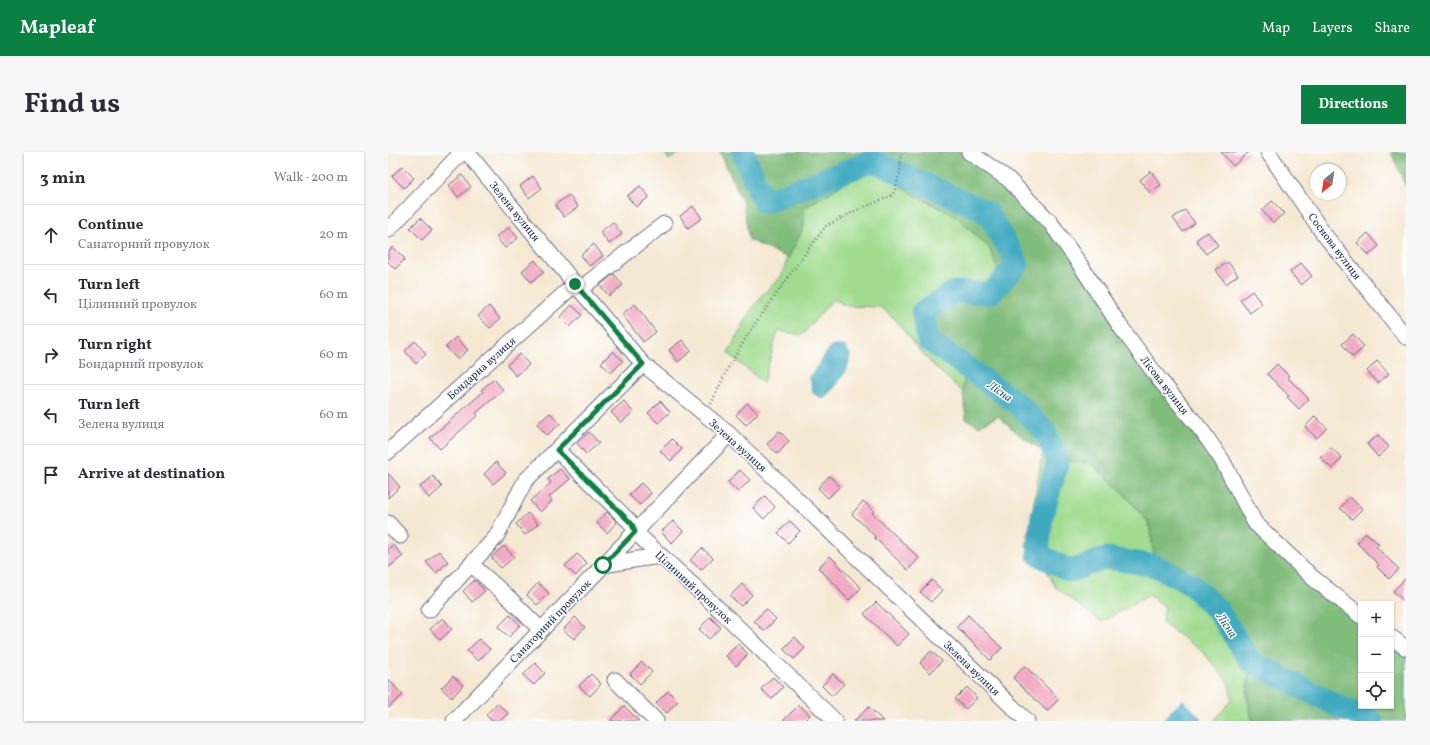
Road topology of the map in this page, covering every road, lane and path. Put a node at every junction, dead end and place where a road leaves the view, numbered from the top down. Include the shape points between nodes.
1 (462, 152) edge
2 (467, 152) edge
3 (901, 152) edge
4 (969, 152) edge
5 (1268, 152) edge
6 (664, 224) dead end
7 (388, 230) edge
8 (577, 287) junction
9 (1406, 337) edge
10 (643, 364) junction
11 (705, 416) junction
12 (729, 434) junction
13 (557, 450) junction
14 (388, 452) edge
15 (388, 523) edge
16 (635, 532) junction
17 (400, 536) dead end
18 (661, 556) junction
19 (472, 565) junction
20 (603, 565) junction
21 (429, 610) dead end
22 (1358, 614) edge
23 (541, 630) junction
24 (1394, 639) edge
25 (1406, 648) edge
26 (615, 680) dead end
27 (454, 721) edge
28 (656, 721) edge
29 (835, 721) edge
30 (1027, 721) edge

1 - 7 street
2 - 8 street, Зелена вулиця
3 - 11 path via 900,173 893,195 826,226 750,332 728,368
4 - 22 street, Лісова вулиця via 1008,179 1050,222 1120,326 1222,460 1255,523 1313,578
5 - 9 street, Соснова вулиця via 1323,233
6 - 8 street, Бондарна вулиця
8 - 10 street, Зелена вулиця
8 - 14 street, Бондарна вулиця
10 - 11 street, Зелена вулиця
10 - 13 street
11 - 12 street, Зелена вулиця
12 - 16 street, Санаторний провулок
12 - 30 street, Зелена вулиця
13 - 16 street, Цілинний провулок via 632,524
13 - 19 street via 525,481 496,537
15 - 17 street
16 - 18 street, Цілинний провулок
16 - 20 street, Санаторний провулок
18 - 20 street
18 - 29 street, Цілинний провулок
19 - 21 street
19 - 23 street
20 - 23 street, Санаторний провулок
23 - 27 street, Санаторний провулок
24 - 25 street
26 - 28 street

